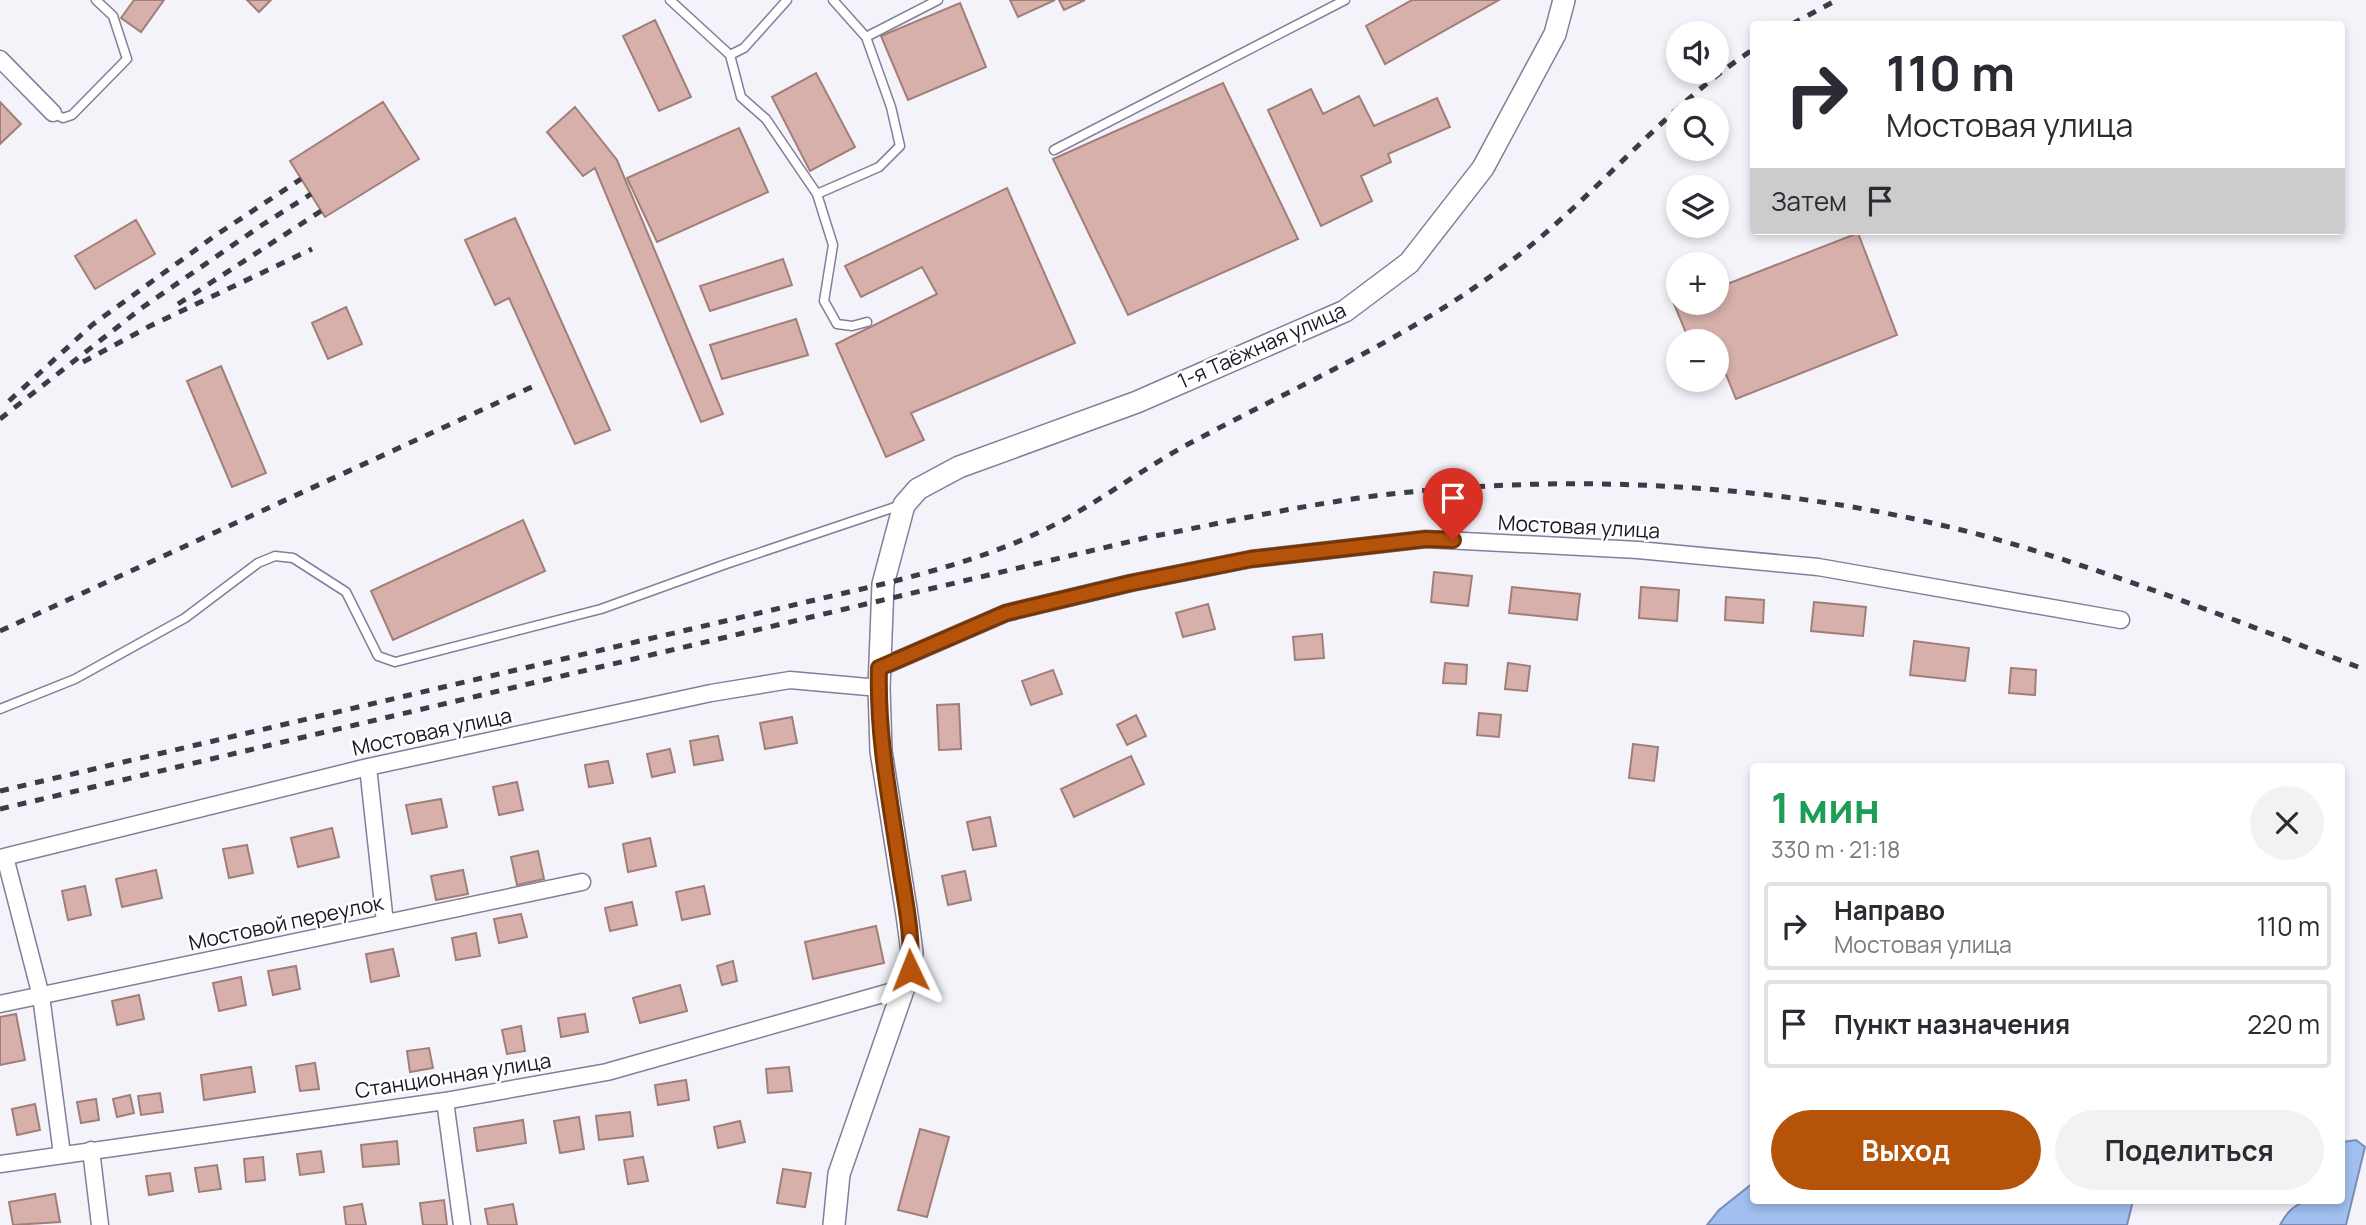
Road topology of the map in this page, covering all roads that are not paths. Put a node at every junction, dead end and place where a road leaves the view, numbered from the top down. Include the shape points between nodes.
1 (96, 0) edge
2 (670, 0) edge
3 (787, 0) edge
4 (833, 0) edge
5 (938, 0) edge
6 (1345, 0) edge
7 (1564, 0) edge
8 (866, 37) junction
9 (730, 55) junction
10 (0, 59) edge
11 (53, 113) joint
12 (1054, 150) dead end
13 (817, 194) junction
14 (867, 322) dead end
15 (904, 505) junction
16 (2121, 620) dead end
17 (879, 678) junction
18 (0, 709) edge
19 (368, 767) junction
20 (2, 857) edge
21 (582, 882) dead end
22 (385, 923) junction
23 (904, 988) junction
24 (41, 996) junction
25 (0, 1004) edge
26 (445, 1101) junction
27 (91, 1150) junction
28 (62, 1154) junction
29 (0, 1164) edge
30 (100, 1225) edge
31 (462, 1225) edge
32 (834, 1225) edge

1 - 11 lane via 113,16 127,59 72,115 63,118
2 - 9 lane
3 - 9 lane via 744,48
4 - 8 lane
5 - 8 lane
6 - 12 lane
7 - 15 street, 1-я Таёжная улица via 1555,34 1483,168 1409,263 1345,312 1137,402 959,467 918,489
8 - 13 lane via 900,146 879,167
9 - 13 lane via 741,97 766,119
10 - 11 street
13 - 14 lane via 834,245 824,301 837,324
15 - 17 street via 883,584
15 - 18 lane via 601,609 396,662 378,656 345,592 293,558 275,556 258,563 185,618 75,679
16 - 17 street, Мостовая улица via 1818,567 1637,550 1426,539 1251,559 1006,613
17 - 19 street, Мостовая улица via 790,680 711,693
17 - 23 street via 881,751 912,952
19 - 20 street, Мостовая улица
19 - 22 street
20 - 24 street
21 - 22 street, Мостовой переулок
22 - 24 street, Мостовой переулок
23 - 26 street, Станционная улица via 607,1072
23 - 32 street via 839,1174
24 - 25 street, Мостовой переулок
24 - 28 street
26 - 27 street, Станционная улица
26 - 31 street
27 - 28 street, Станционная улица
27 - 30 street
28 - 29 street, Станционная улица

